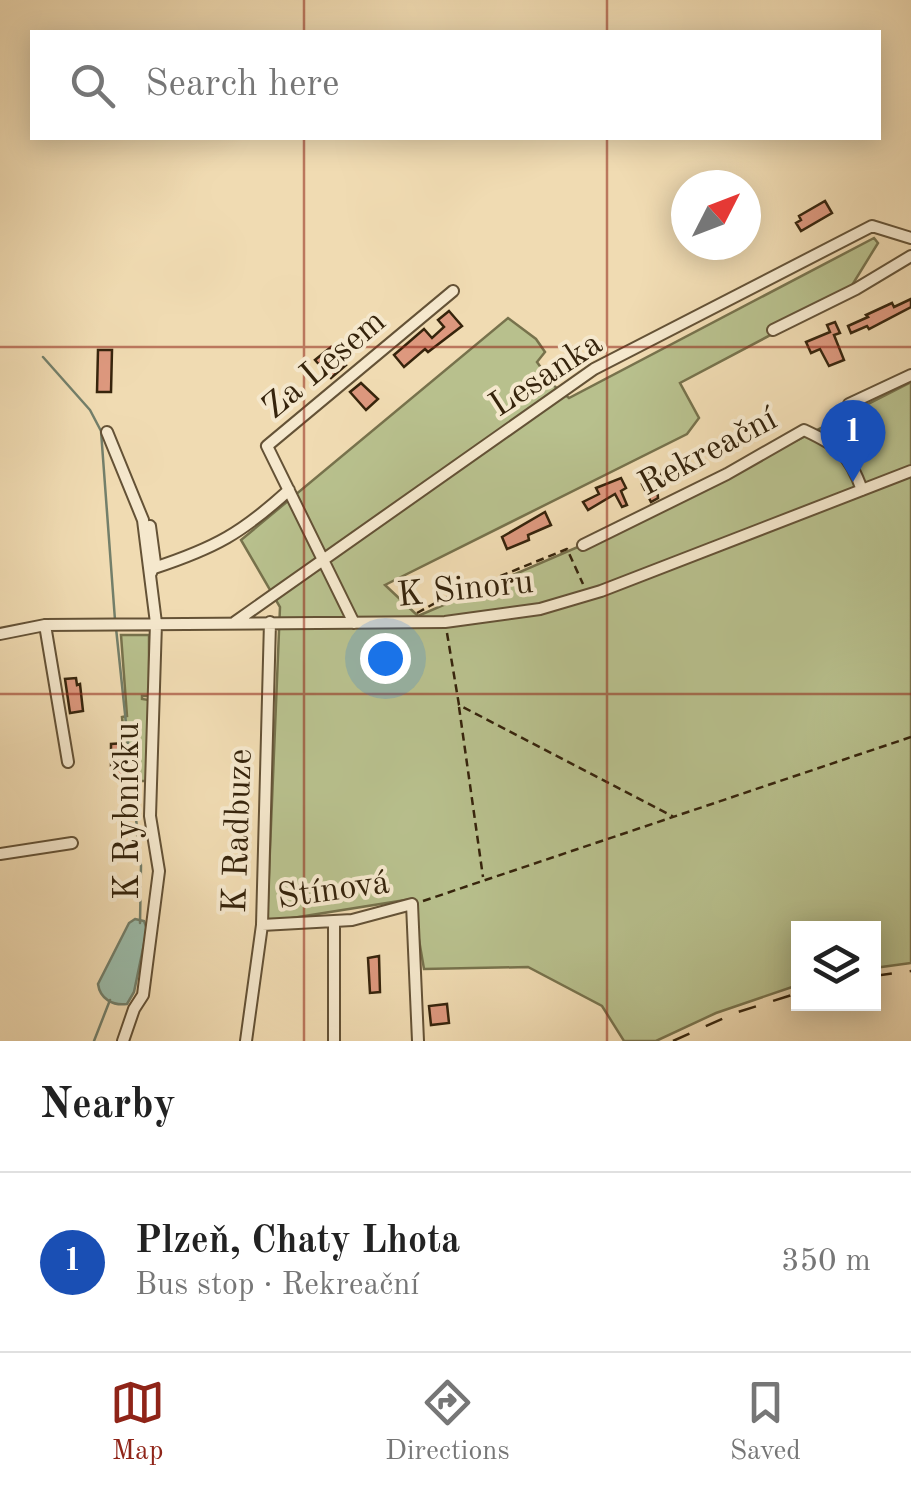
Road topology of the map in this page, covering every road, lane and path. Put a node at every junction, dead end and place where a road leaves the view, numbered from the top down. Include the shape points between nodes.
1 (911, 238) edge
2 (911, 256) edge
3 (453, 291) dead end
4 (774, 330) dead end
5 (911, 375) edge
6 (107, 432) dead end
7 (852, 463) junction
8 (911, 471) edge
9 (138, 482) dead end
10 (289, 490) junction
11 (862, 490) junction
12 (584, 545) dead end
13 (324, 560) junction
14 (152, 572) junction
15 (588, 595) junction
16 (234, 622) junction
17 (270, 622) junction
18 (402, 622) junction
19 (446, 622) junction
20 (156, 623) junction
21 (354, 623) junction
22 (45, 625) junction
23 (0, 634) edge
24 (459, 705) junction
25 (911, 737) edge
26 (68, 762) dead end
27 (674, 818) junction
28 (72, 843) dead end
29 (0, 854) edge
30 (484, 880) junction
31 (412, 904) junction
32 (334, 922) junction
33 (262, 925) junction
34 (123, 1041) edge
35 (246, 1041) edge
36 (334, 1041) edge
37 (418, 1041) edge

1 - 13 street, Lesanka via 872,226 594,369
2 - 4 street
3 - 10 street, Za Lesem via 267,446
5 - 7 street via 848,404 842,421
6 - 14 street, K Rybníčku via 140,510
7 - 11 street
7 - 12 street, Rekreační via 828,440 804,430
8 - 11 street, K Sinoru
9 - 14 street, K Rybníčku via 150,526
10 - 13 street, Za Lesem
10 - 14 street via 215,546
11 - 15 street, K Sinoru
13 - 16 street, Lesanka
13 - 21 street, Za Lesem
14 - 20 street, K Rybníčku
15 - 18 path via 567,549 438,600
15 - 19 street, K Sinoru
16 - 17 street, K Sinoru
16 - 20 street, K Sinoru
17 - 21 street, K Sinoru
17 - 33 street, K Radbuze
18 - 19 street, K Sinoru
18 - 21 street, K Sinoru
19 - 24 path
20 - 22 street, K Sinoru
20 - 34 street, K Rybníčku via 150,816 159,872 143,996
22 - 23 street, K Sinoru
22 - 26 street
24 - 27 path
24 - 30 path
25 - 27 path
27 - 30 path
28 - 29 street
30 - 31 path
31 - 32 street, Stínová
31 - 37 street
32 - 33 street, Stínová
32 - 36 street
33 - 35 street, K Radbuze

